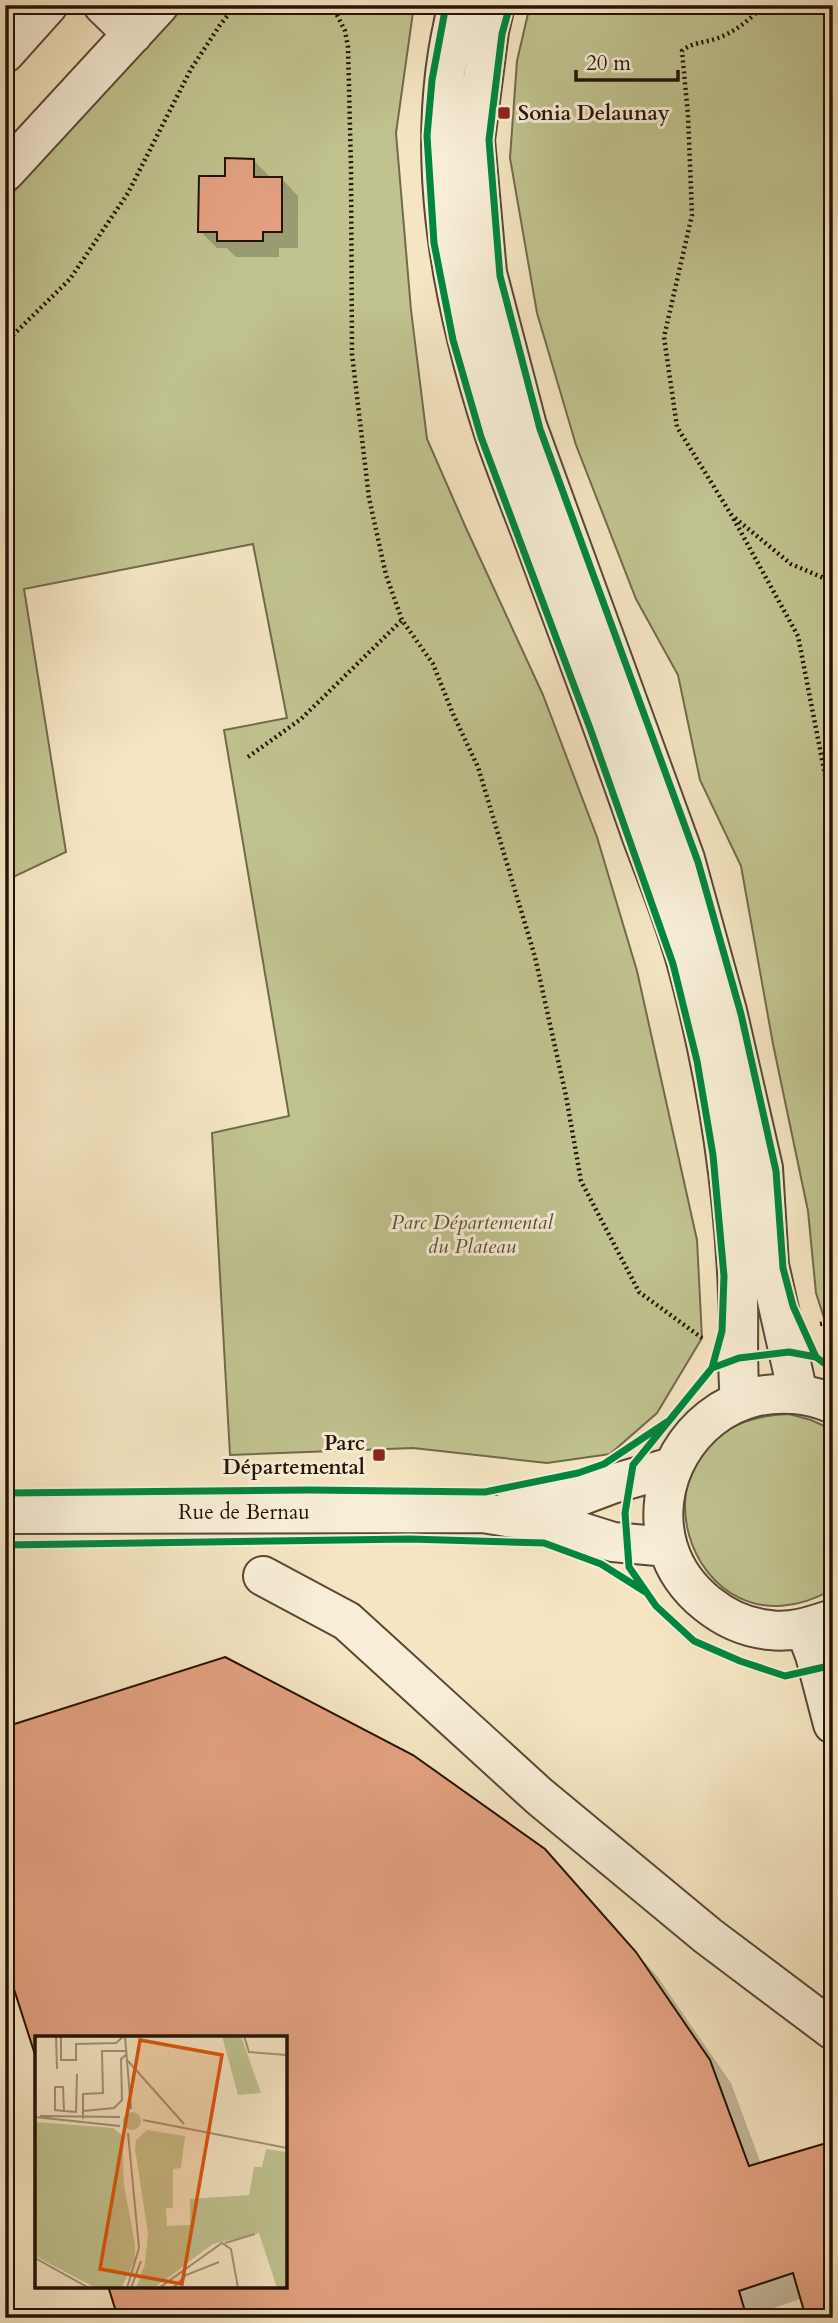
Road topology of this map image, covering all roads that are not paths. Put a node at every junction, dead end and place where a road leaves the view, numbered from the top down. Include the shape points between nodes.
1 (48, 5) edge
2 (103, 5) edge
3 (159, 5) edge
4 (458, 5) edge
5 (495, 5) edge
6 (133, 34) junction
7 (5, 53) edge
8 (5, 172) edge
9 (816, 1399) edge
10 (740, 1401) junction
11 (672, 1468) junction
12 (483, 1513) junction
13 (5, 1514) edge
14 (668, 1547) junction
15 (264, 1576) dead end
16 (819, 1624) edge
17 (833, 1724) edge
18 (833, 2030) edge

1 - 7 street
2 - 6 street
3 - 6 street
4 - 10 street via 440,132 447,240 467,337 494,433 686,960 710,1057 726,1151 738,1272
5 - 9 street via 475,140 487,273 527,426 685,859 727,1011 763,1168 769,1265
6 - 8 street
9 - 10 street via 768,1394
10 - 11 street via 711,1417 688,1440
11 - 12 street, Rue de Bernau via 580,1496
11 - 14 street via 663,1507
12 - 13 street, Rue de Bernau
12 - 14 street, Rue de Bernau via 562,1526 613,1542
14 - 16 street via 683,1578 706,1604 737,1622 770,1630
15 - 18 street via 347,1622 539,1796 708,1936
16 - 17 street via 815,1655

